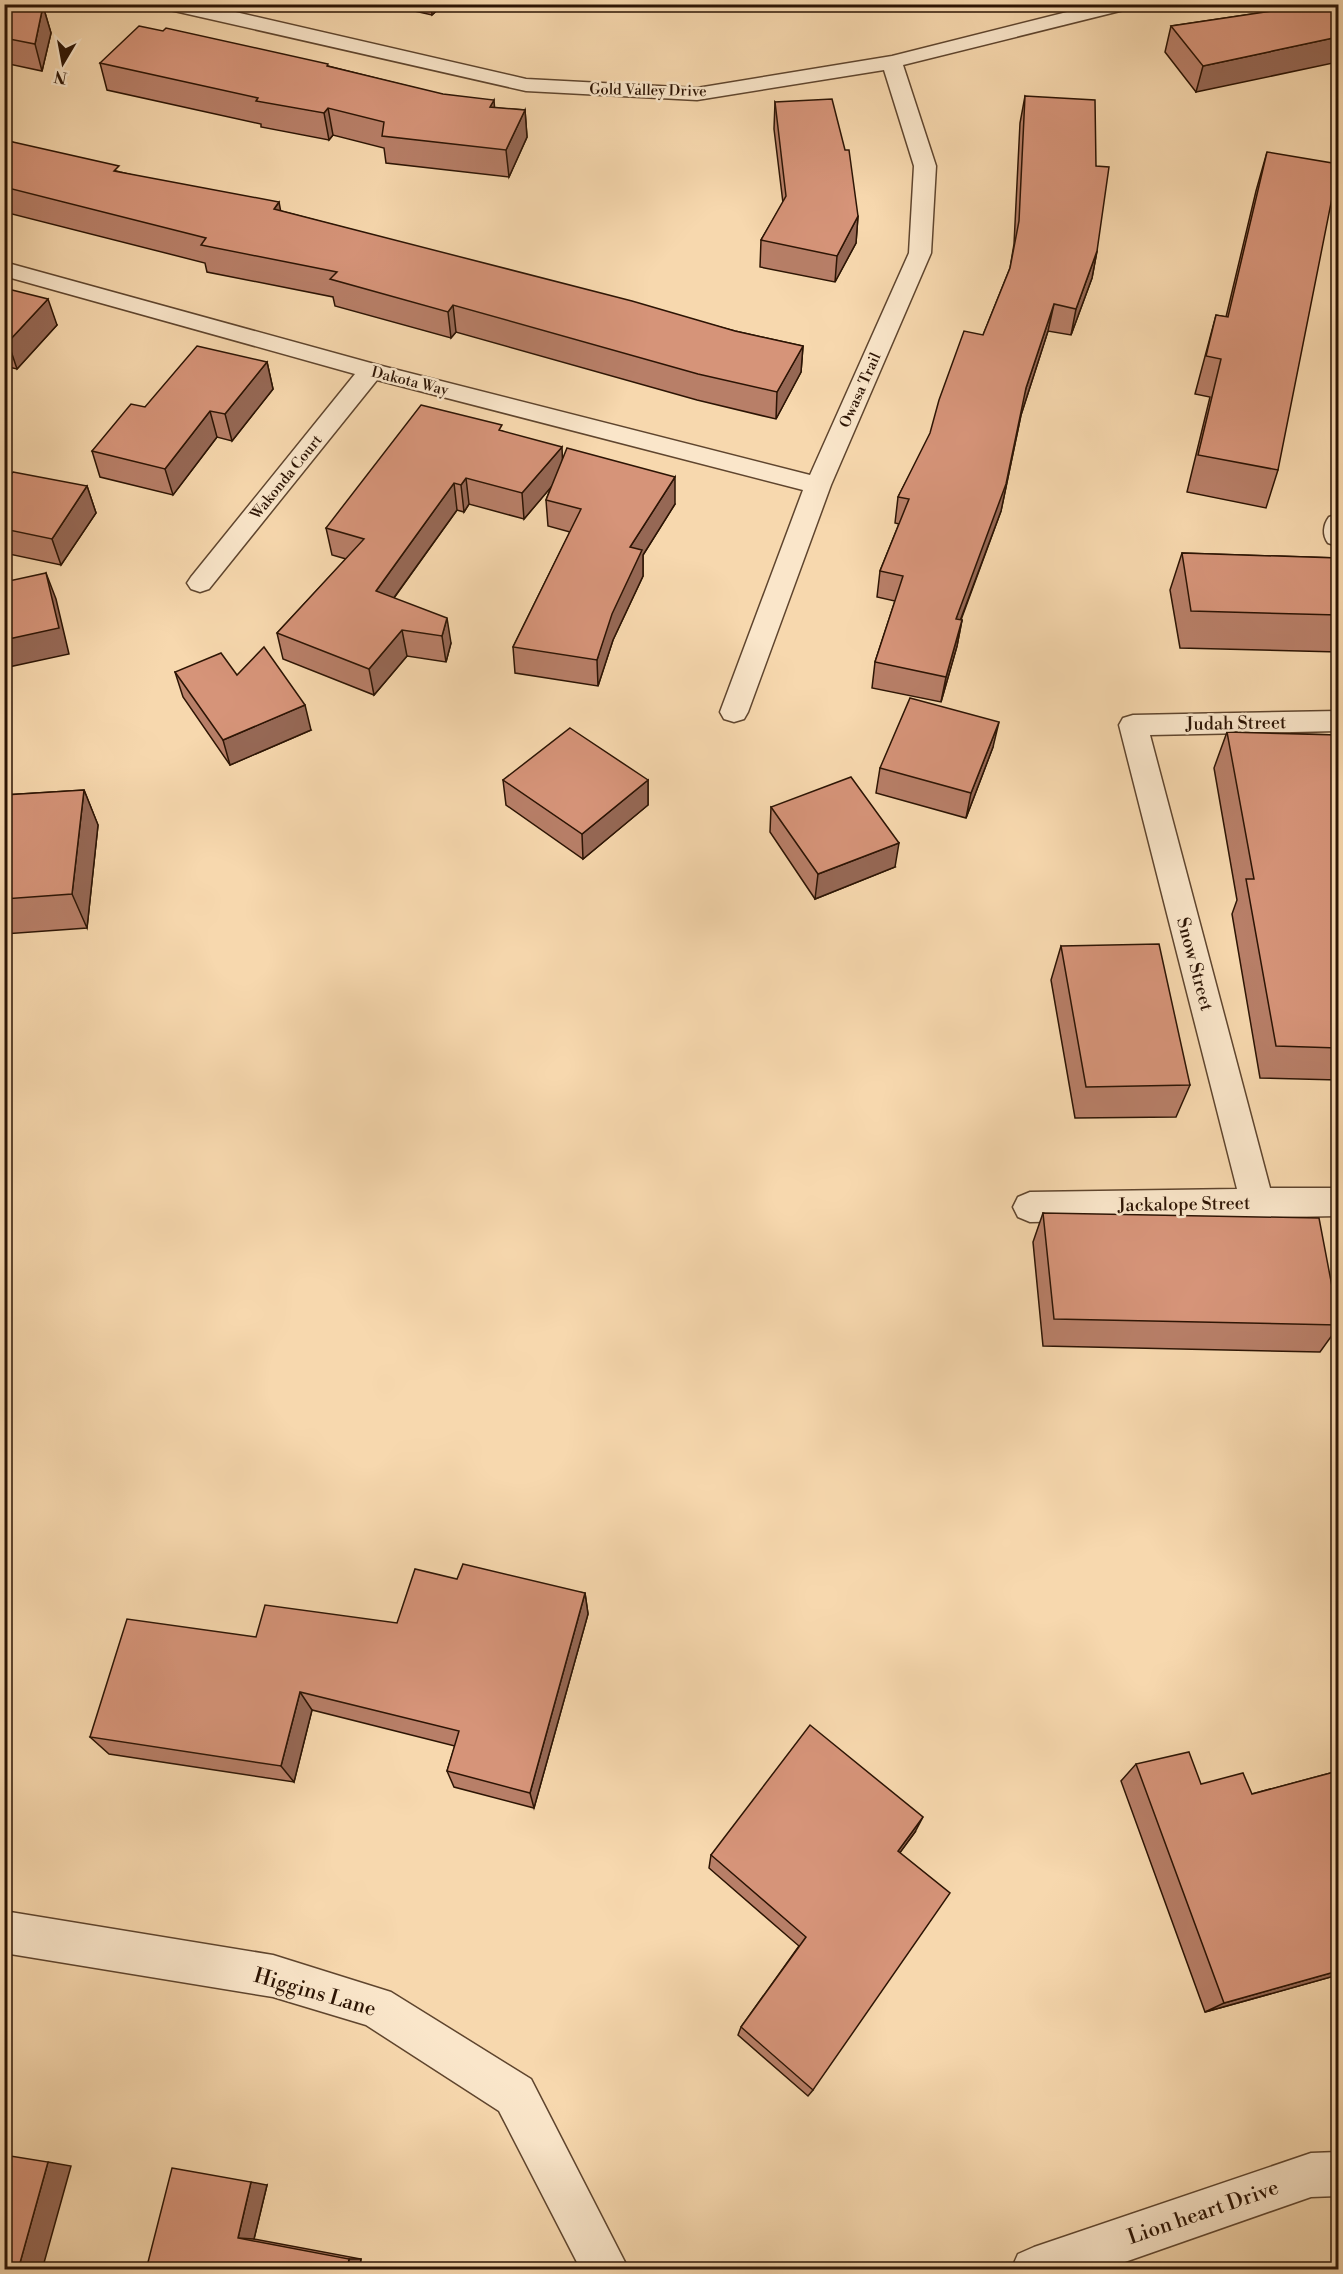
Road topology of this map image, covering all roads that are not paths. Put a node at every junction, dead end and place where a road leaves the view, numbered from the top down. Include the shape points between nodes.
1 (170, 4) edge
2 (269, 4) edge
3 (1125, 4) edge
4 (1067, 10) edge
5 (252, 21) junction
6 (892, 62) junction
7 (4, 269) edge
8 (371, 371) junction
9 (818, 485) junction
10 (200, 583) dead end
11 (734, 712) dead end
12 (1338, 721) edge
13 (1133, 725) joint
14 (1338, 1202) edge
15 (1257, 1203) junction
16 (1030, 1207) dead end
17 (4, 1932) edge
18 (1338, 2174) edge
19 (606, 2270) edge
20 (1034, 2270) edge

1 - 5 street, Gold Valley Drive
2 - 5 street
3 - 4 street, Gold Valley Drive
4 - 6 street, Gold Valley Drive
5 - 6 street, Gold Valley Drive via 526,85 697,94
6 - 9 street, Owasa Trail via 925,166 920,253
7 - 8 street, Dakota Way
8 - 9 street, Dakota Way
8 - 10 street, Wakonda Court
9 - 11 street, Owasa Trail
12 - 13 street, Judah Street
13 - 15 street, Snow Street
14 - 15 street, Jackalope Street
15 - 16 street, Jackalope Street
17 - 19 street, Higgins Lane via 273,1976 376,2007 515,2095
18 - 20 street, Lion heart Drive via 1311,2175

